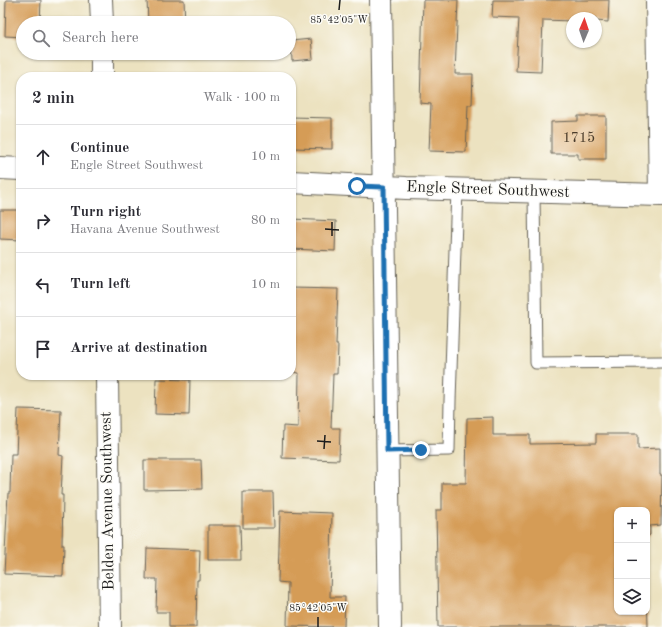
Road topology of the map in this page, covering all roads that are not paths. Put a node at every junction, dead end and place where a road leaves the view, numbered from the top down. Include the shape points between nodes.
1 (101, 0) edge
2 (381, 0) edge
3 (657, 0) edge
4 (102, 16) edge
5 (102, 60) edge
6 (102, 72) edge
7 (0, 168) edge
8 (16, 169) edge
9 (296, 182) edge
10 (384, 187) junction
11 (458, 189) junction
12 (534, 191) junction
13 (661, 195) edge
14 (662, 362) edge
15 (107, 380) edge
16 (387, 451) junction
17 (110, 627) edge
18 (390, 627) edge

1 - 4 street
2 - 10 street
3 - 13 street
5 - 6 street
7 - 8 street
9 - 10 street, Engle Street Southwest
10 - 11 street, Engle Street Southwest
10 - 16 street
11 - 12 street, Engle Street Southwest
11 - 16 lane via 450,450
12 - 13 street, Engle Street Southwest
12 - 14 lane via 536,363
15 - 17 street, Belden Avenue Southwest
16 - 18 street

